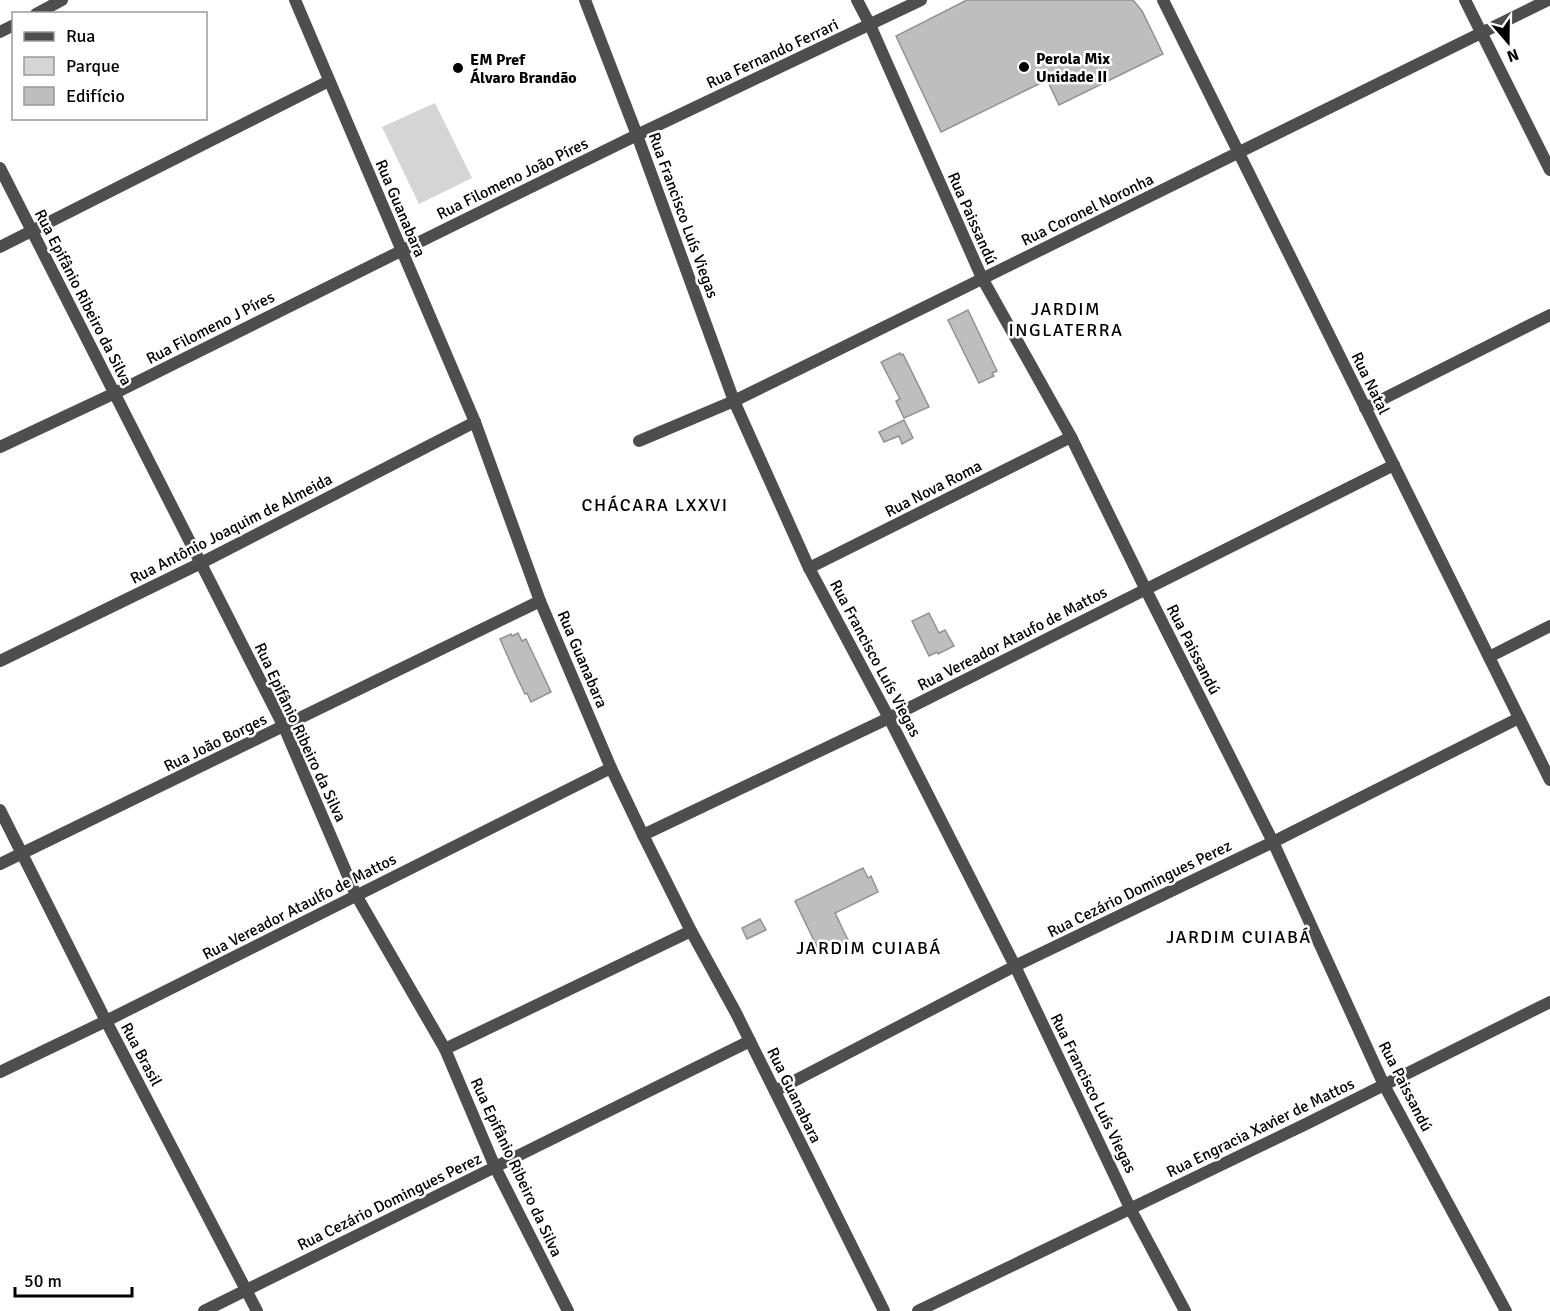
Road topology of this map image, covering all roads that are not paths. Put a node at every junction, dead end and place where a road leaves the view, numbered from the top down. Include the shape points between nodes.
1 (62, 0) edge
2 (295, 0) edge
3 (585, 0) edge
4 (857, 0) edge
5 (921, 0) edge
6 (1163, 0) edge
7 (1465, 0) edge
8 (1548, 0) edge
9 (40, 12) edge
10 (870, 25) junction
11 (1481, 33) junction
12 (329, 81) junction
13 (637, 135) junction
14 (1239, 153) junction
15 (0, 168) edge
16 (1550, 170) edge
17 (32, 231) junction
18 (0, 247) edge
19 (401, 250) junction
20 (982, 279) junction
21 (1550, 315) edge
22 (115, 393) junction
23 (734, 401) junction
24 (1365, 408) junction
25 (475, 422) junction
26 (1071, 437) junction
27 (639, 441) dead end
28 (0, 447) edge
29 (1394, 465) junction
30 (201, 564) junction
31 (809, 568) junction
32 (1146, 590) junction
33 (540, 601) junction
34 (1550, 626) edge
35 (1489, 657) junction
36 (0, 661) edge
37 (890, 718) junction
38 (1519, 718) junction
39 (284, 728) junction
40 (612, 768) junction
41 (1550, 780) edge
42 (0, 810) edge
43 (643, 835) junction
44 (1273, 842) junction
45 (21, 854) junction
46 (0, 864) edge
47 (356, 895) junction
48 (691, 931) junction
49 (1015, 966) junction
50 (1550, 1002) edge
51 (106, 1021) junction
52 (750, 1041) junction
53 (445, 1049) junction
54 (0, 1072) edge
55 (1384, 1085) junction
56 (775, 1091) junction
57 (495, 1167) junction
58 (1130, 1208) junction
59 (247, 1290) junction
60 (204, 1311) edge
61 (257, 1311) edge
62 (568, 1311) edge
63 (884, 1311) edge
64 (918, 1311) edge
65 (1185, 1311) edge
66 (1506, 1311) edge

1 - 9 street
2 - 12 street, Rua Guanabara
3 - 13 street, Rua Francisco Luís Viegas
4 - 10 street, Rua Paissandú
5 - 10 street, Rua Fernando Ferrari
6 - 14 street, Rua Natal
7 - 11 street
8 - 11 street, Rua Coronel Noronha
10 - 13 street, Rua Fernando Ferrari
10 - 20 street, Rua Paissandú
11 - 14 street, Rua Coronel Noronha
11 - 16 street
12 - 17 street
12 - 19 street, Rua Guanabara
13 - 19 street, Rua Filomeno João Píres
13 - 23 street, Rua Francisco Luís Viegas
14 - 20 street, Rua Coronel Noronha
14 - 24 street, Rua Natal
15 - 17 street, Rua Epifânio Ribeiro da Silva
17 - 18 street
17 - 22 street, Rua Epifânio Ribeiro da Silva
19 - 22 street, Rua Filomeno J Píres
19 - 25 street, Rua Guanabara
20 - 23 street, Rua Coronel Noronha
20 - 26 street, Rua Paissandú
21 - 24 street
22 - 28 street, Rua Filomeno J Píres
22 - 30 street, Rua Epifânio Ribeiro da Silva
23 - 27 street, Rua Coronel Noronha
23 - 31 street, Rua Francisco Luís Viegas
24 - 29 street, Rua Natal
25 - 30 street, Rua Antônio Joaquim de Almeida
25 - 33 street, Rua Guanabara
26 - 31 street, Rua Nova Roma
26 - 32 street, Rua Paissandú
29 - 32 street, Rua Vereador Ataufo de Mattos
29 - 35 street, Rua Natal
30 - 36 street, Rua Antônio Joaquim de Almeida
30 - 39 street, Rua Epifânio Ribeiro da Silva
31 - 37 street, Rua Francisco Luís Viegas
32 - 37 street, Rua Vereador Ataufo de Mattos
32 - 44 street, Rua Paissandú
33 - 39 street, Rua João Borges
33 - 40 street, Rua Guanabara
34 - 35 street
35 - 38 street, Rua Natal
37 - 43 street, Rua Vereador Ataufo de Mattos
37 - 49 street, Rua Francisco Luís Viegas
38 - 41 street, Rua Natal
38 - 44 street, Rua Cezário Domingues Perez
39 - 45 street, Rua João Borges
39 - 47 street, Rua Epifânio Ribeiro da Silva
40 - 43 street, Rua Guanabara
40 - 47 street, Rua Vereador Ataulfo de Mattos
42 - 45 street, Rua Brasil
43 - 48 street, Rua Guanabara
44 - 49 street, Rua Cezário Domingues Perez
44 - 55 street, Rua Paissandú
45 - 46 street, Rua João Borges
45 - 51 street, Rua Brasil
47 - 51 street, Rua Vereador Ataulfo de Mattos
47 - 53 street, Rua Epifânio Ribeiro da Silva
48 - 52 street, Rua Guanabara
48 - 53 street
49 - 56 street, Rua Cezário Domingues Perez
49 - 58 street, Rua Francisco Luís Viegas
50 - 55 street, Rua Engracia Xavier de Mattos
51 - 54 street, Rua Vereador Ataulfo de Mattos
51 - 59 street, Rua Brasil
52 - 56 street, Rua Guanabara
52 - 57 street, Rua Cezário Domingues Perez
53 - 57 street, Rua Epifânio Ribeiro da Silva
55 - 58 street, Rua Engracia Xavier de Mattos
55 - 66 street, Rua Paissandú
56 - 63 street, Rua Guanabara
57 - 59 street, Rua Cezário Domingues Perez
57 - 62 street, Rua Epifânio Ribeiro da Silva
58 - 64 street, Rua Engracia Xavier de Mattos
58 - 65 street, Rua Francisco Luís Viegas
59 - 60 street, Rua Cezário Domingues Perez
59 - 61 street, Rua Brasil

